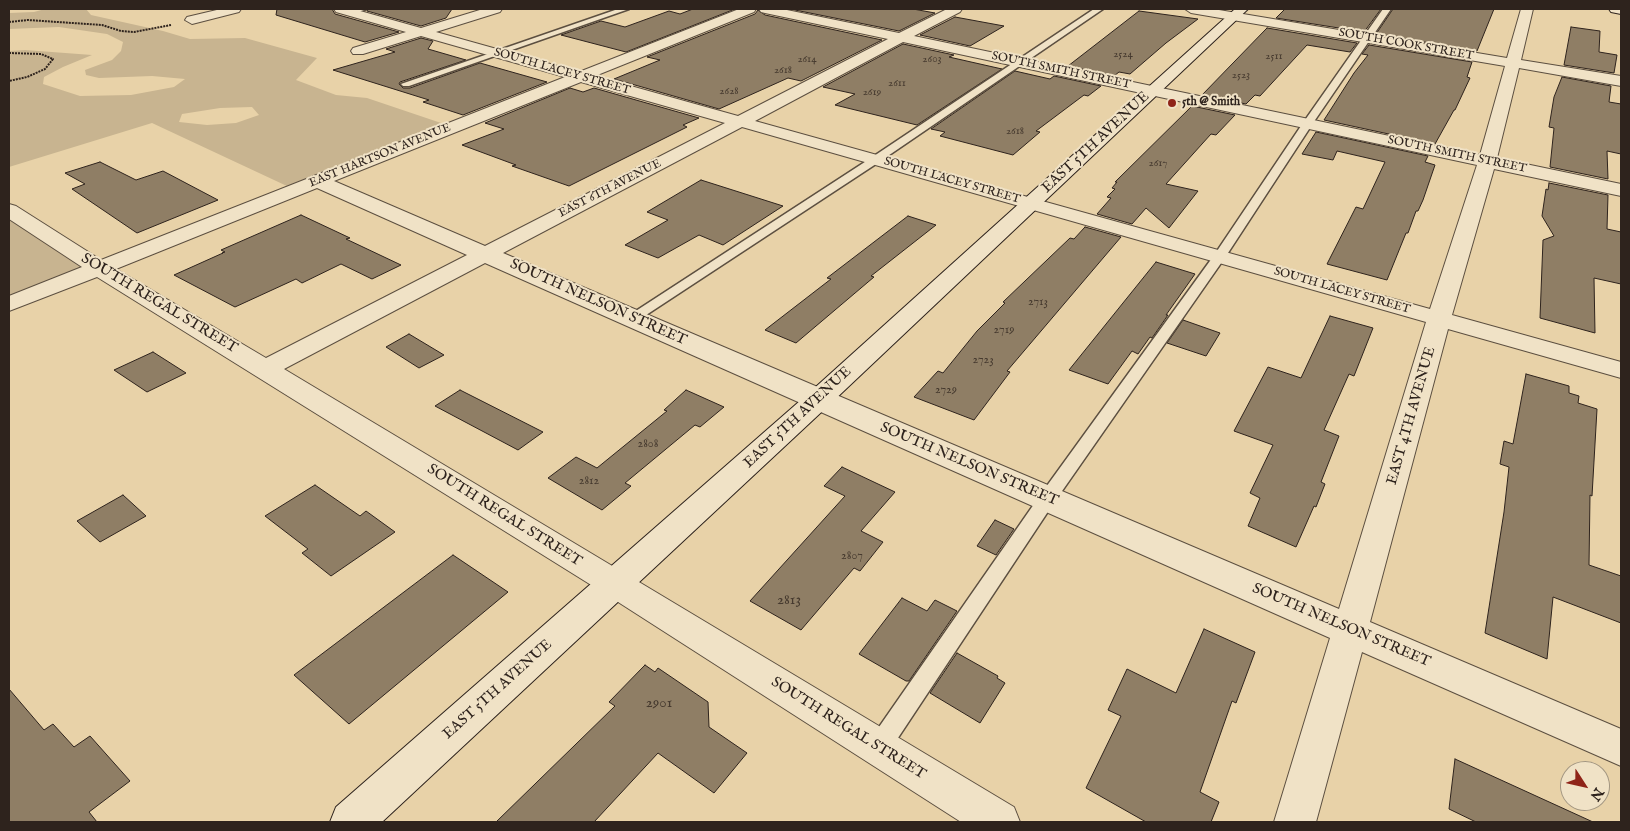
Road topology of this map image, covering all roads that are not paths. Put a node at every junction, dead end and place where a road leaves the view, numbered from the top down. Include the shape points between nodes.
1 (235, 9) edge
2 (496, 9) edge
3 (625, 9) edge
4 (750, 9) edge
5 (765, 9) edge
6 (956, 9) edge
7 (1099, 9) edge
8 (1191, 9) edge
9 (1387, 9) edge
10 (1527, 9) edge
11 (1615, 9) edge
12 (352, 10) edge
13 (1621, 10) edge
14 (1238, 12) edge
15 (192, 20) road end
16 (421, 32) junction
17 (902, 38) junction
18 (1367, 38) junction
19 (358, 51) dead end
20 (497, 53) junction
21 (1020, 62) junction
22 (1512, 63) junction
23 (580, 77) junction
24 (1621, 81) edge
25 (406, 84) dead end
26 (1154, 90) junction
27 (739, 122) junction
28 (1308, 123) junction
29 (875, 160) junction
30 (1487, 161) junction
31 (317, 181) junction
32 (1621, 190) edge
33 (1030, 203) junction
34 (9, 210) edge
35 (485, 254) junction
36 (1220, 256) junction
37 (98, 268) junction
38 (9, 304) edge
39 (632, 318) junction
40 (1439, 318) junction
41 (265, 369) junction
42 (1621, 370) edge
43 (819, 399) junction
44 (1047, 499) junction
45 (616, 584) junction
46 (1351, 631) junction
47 (878, 748) junction
48 (1621, 748) edge
49 (351, 822) edge
50 (998, 822) edge
51 (1295, 822) edge

1 - 15 street
2 - 16 street
3 - 20 lane
4 - 23 street, EAST HARTSON AVENUE
5 - 17 street, SOUTH SMITH STREET
6 - 17 street, EAST 6TH AVENUE
7 - 21 lane
8 - 14 street, SOUTH COOK STREET
9 - 18 lane
10 - 22 street, EAST 4TH AVENUE
11 - 13 street
12 - 16 street, SOUTH LACEY STREET
14 - 18 street, SOUTH COOK STREET
14 - 26 street, EAST 5TH AVENUE
16 - 19 street
16 - 20 street, SOUTH LACEY STREET
17 - 21 street, SOUTH SMITH STREET
17 - 27 street, EAST 6TH AVENUE
18 - 22 street, SOUTH COOK STREET
18 - 28 lane
20 - 23 street, SOUTH LACEY STREET
20 - 25 lane
21 - 26 street, SOUTH SMITH STREET
21 - 29 lane
22 - 24 street, SOUTH COOK STREET
22 - 30 street, EAST 4TH AVENUE
23 - 27 street, SOUTH LACEY STREET
23 - 31 street, EAST HARTSON AVENUE
26 - 28 street, SOUTH SMITH STREET
26 - 33 street, EAST 5TH AVENUE
27 - 29 street, SOUTH LACEY STREET
27 - 35 street, EAST 6TH AVENUE
28 - 30 street, SOUTH SMITH STREET
28 - 36 lane
29 - 33 street, SOUTH LACEY STREET
29 - 39 lane
30 - 32 street, SOUTH SMITH STREET
30 - 40 street, EAST 4TH AVENUE
31 - 35 street, SOUTH NELSON STREET
31 - 37 street, EAST HARTSON AVENUE
33 - 36 street, SOUTH LACEY STREET
33 - 43 street, EAST 5TH AVENUE
34 - 37 street, SOUTH REGAL STREET
35 - 39 street, SOUTH NELSON STREET
35 - 41 street, EAST 6TH AVENUE
36 - 40 street, SOUTH LACEY STREET
36 - 44 lane
37 - 38 street, EAST HARTSON AVENUE
37 - 41 street, SOUTH REGAL STREET
39 - 43 street, SOUTH NELSON STREET
40 - 42 street, SOUTH LACEY STREET
40 - 46 street, EAST 4TH AVENUE
41 - 45 street, SOUTH REGAL STREET
43 - 44 street, SOUTH NELSON STREET
43 - 45 street, EAST 5TH AVENUE
44 - 46 street, SOUTH NELSON STREET
44 - 47 lane
45 - 47 street, SOUTH REGAL STREET
45 - 49 street, EAST 5TH AVENUE
46 - 48 street, SOUTH NELSON STREET
46 - 51 street, EAST 4TH AVENUE
47 - 50 street, SOUTH REGAL STREET

